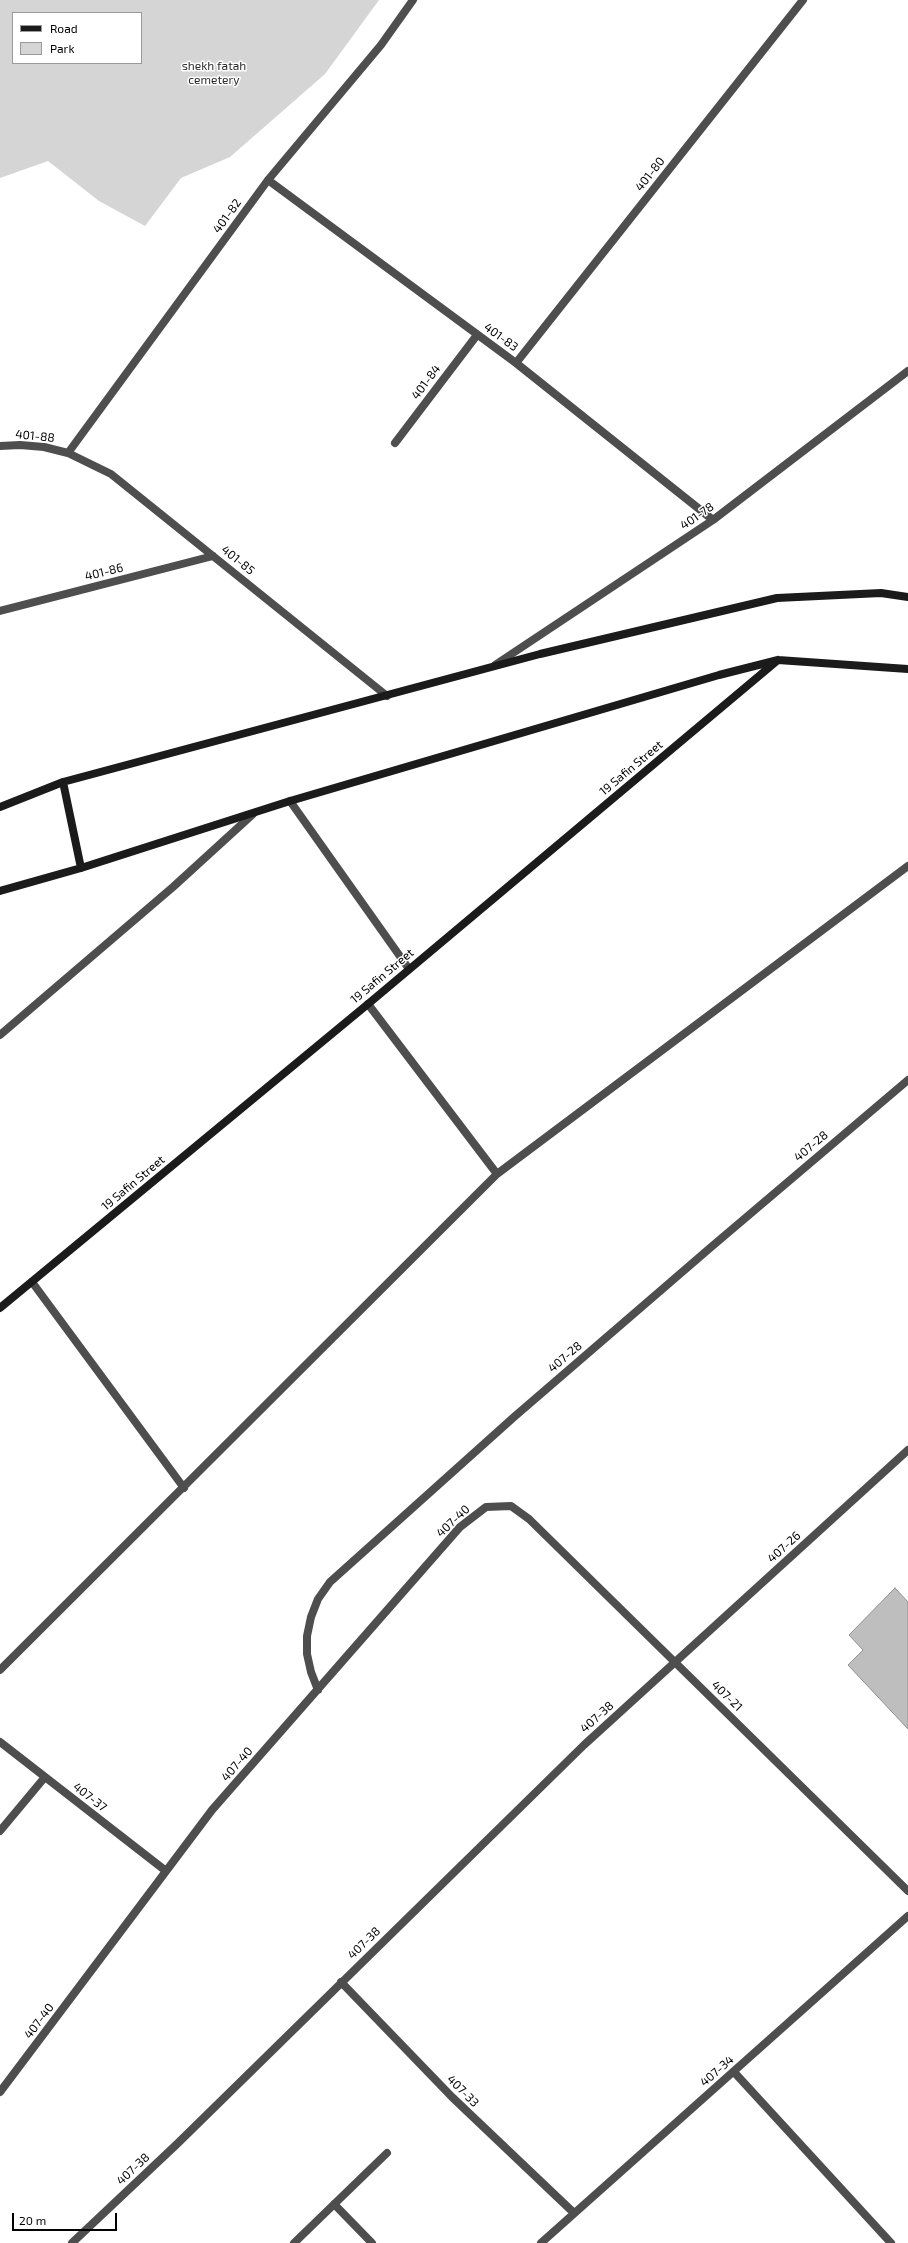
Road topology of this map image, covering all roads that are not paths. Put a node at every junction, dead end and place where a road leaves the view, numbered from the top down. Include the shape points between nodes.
1 (413, 0) edge
2 (803, 0) edge
3 (268, 180) junction
4 (477, 335) junction
5 (516, 363) junction
6 (908, 371) edge
7 (395, 443) dead end
8 (0, 446) edge
9 (68, 453) junction
10 (713, 520) junction
11 (213, 556) junction
12 (908, 597) edge
13 (0, 610) edge
14 (778, 660) junction
15 (492, 668) junction
16 (908, 669) edge
17 (387, 696) junction
18 (63, 782) junction
19 (290, 801) junction
20 (0, 807) edge
21 (253, 814) junction
22 (908, 866) edge
23 (80, 868) junction
24 (0, 891) edge
25 (410, 969) junction
26 (368, 1004) junction
27 (0, 1035) edge
28 (908, 1080) edge
29 (497, 1174) junction
30 (32, 1282) junction
31 (0, 1308) edge
32 (908, 1450) edge
33 (184, 1488) junction
34 (529, 1519) joint
35 (675, 1662) junction
36 (0, 1670) edge
37 (318, 1690) junction
38 (0, 1742) edge
39 (45, 1777) junction
40 (0, 1830) edge
41 (166, 1871) junction
42 (908, 1891) edge
43 (908, 1916) edge
44 (341, 1982) junction
45 (734, 2072) junction
46 (0, 2092) edge
47 (387, 2153) dead end
48 (334, 2204) junction
49 (574, 2213) junction
50 (72, 2243) edge
51 (294, 2243) edge
52 (372, 2243) edge
53 (541, 2243) edge
54 (891, 2243) edge

1 - 3 street, 401-82 via 381,45
2 - 5 street, 401-80
3 - 4 street, 401-83
3 - 9 street, 401-82
4 - 5 street, 401-83
4 - 7 street, 401-84
5 - 10 street, 401-83
6 - 10 street, 401-78
8 - 9 street, 401-88 via 44,447
9 - 11 street, 401-85 via 111,474
10 - 15 street, 401-78
11 - 13 street, 401-86
11 - 17 street, 401-85
12 - 15 street via 881,593 777,598
14 - 16 street
14 - 19 street
14 - 25 street, 19 Safin Street
15 - 17 street
17 - 18 street
18 - 20 street
18 - 23 street
19 - 21 street
19 - 25 street
21 - 23 street
21 - 27 street via 173,887
22 - 29 street
23 - 24 street
25 - 26 street, 19 Safin Street
26 - 29 street
26 - 30 street, 19 Safin Street
28 - 37 street, 407-28 via 680,1273 330,1582 318,1599 307,1636 307,1654
29 - 33 street
30 - 31 street, 19 Safin Street
30 - 33 street
32 - 35 street, 407-26
33 - 36 street
34 - 35 street, 407-21
34 - 37 street, 407-40 via 511,1506 486,1507 460,1527
35 - 42 street, 407-21
35 - 44 street, 407-38 via 584,1745
37 - 41 street, 407-40 via 212,1810
38 - 39 street, 407-37
39 - 40 street
39 - 41 street, 407-37
41 - 46 street, 407-40
43 - 45 street, 407-34
44 - 49 street, 407-33 via 452,2097
44 - 50 street, 407-38 via 177,2144
45 - 49 street, 407-34
45 - 54 street
47 - 48 street
48 - 51 street
48 - 52 street
49 - 53 street, 407-34

